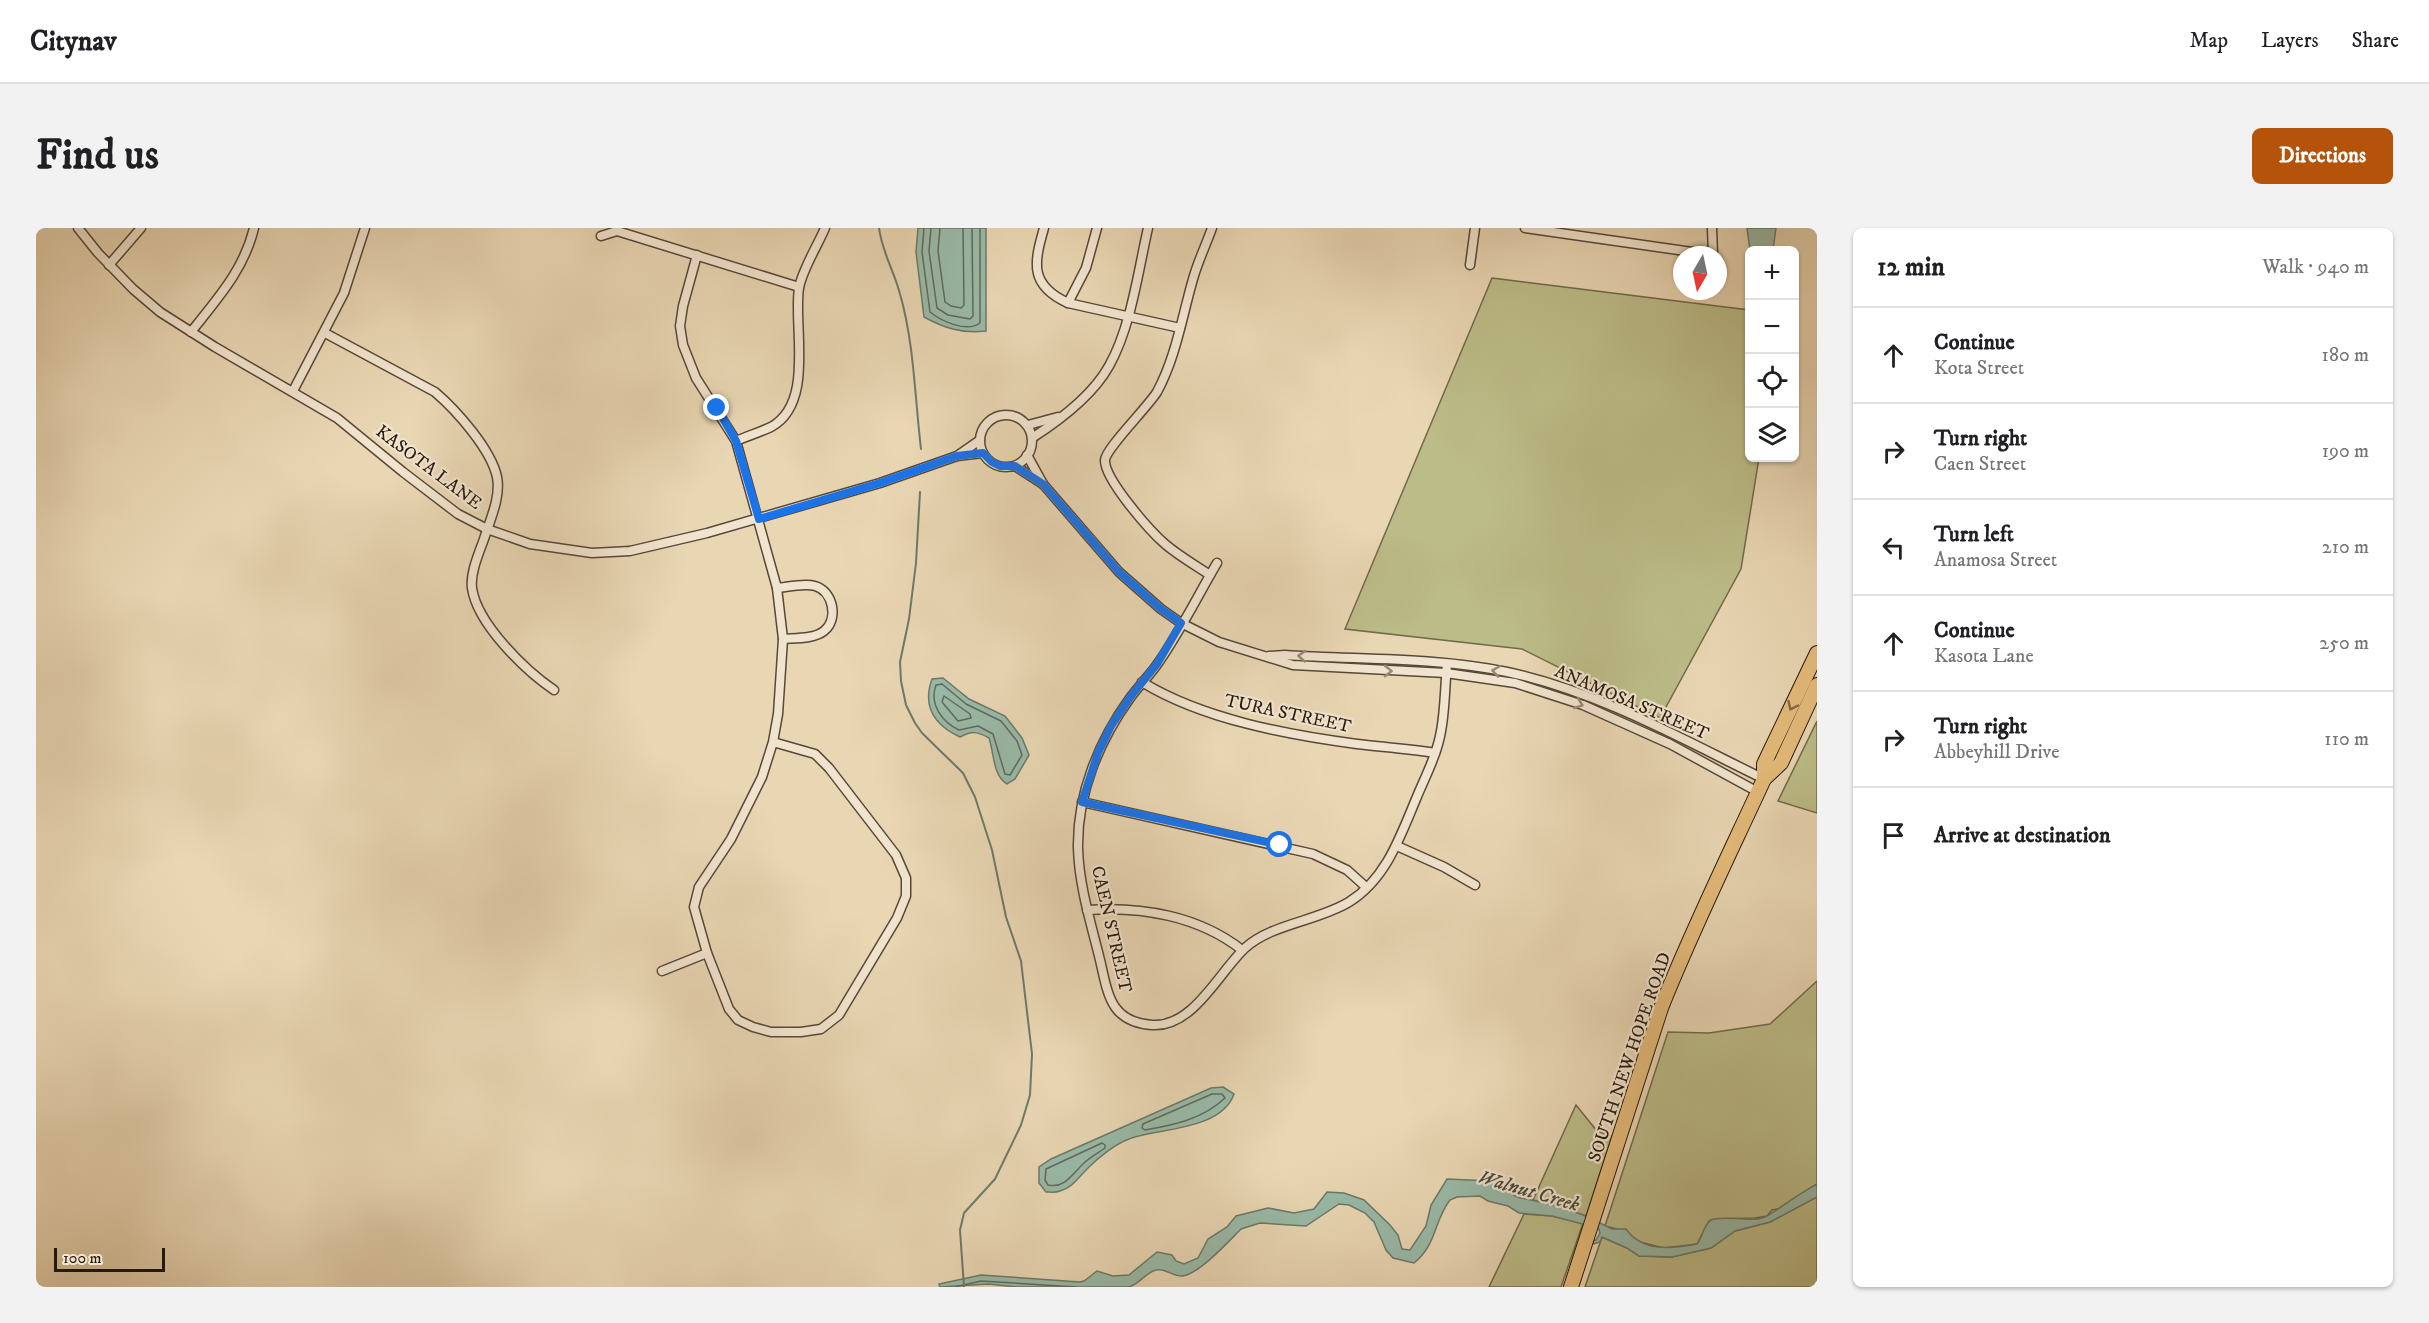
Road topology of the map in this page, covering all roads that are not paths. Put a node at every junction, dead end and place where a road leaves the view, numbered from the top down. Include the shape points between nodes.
1 (78, 228) edge
2 (141, 228) edge
3 (254, 228) edge
4 (365, 228) edge
5 (825, 228) edge
6 (1044, 228) edge
7 (1097, 228) edge
8 (1148, 228) edge
9 (1212, 228) edge
10 (1476, 228) edge
11 (1525, 228) edge
12 (1712, 228) edge
13 (601, 236) dead end
14 (1713, 246) edge
15 (1673, 249) edge
16 (697, 255) junction
17 (109, 265) junction
18 (1470, 265) dead end
19 (799, 287) junction
20 (1068, 303) junction
21 (1128, 315) junction
22 (1180, 328) junction
23 (191, 332) junction
24 (325, 333) junction
25 (293, 391) junction
26 (1058, 417) junction
27 (1028, 425) junction
28 (1032, 438) junction
29 (980, 440) junction
30 (736, 441) junction
31 (983, 453) junction
32 (1027, 455) junction
33 (957, 456) junction
34 (1015, 466) junction
35 (1043, 484) junction
36 (759, 519) junction
37 (487, 529) junction
38 (1217, 563) dead end
39 (1210, 575) junction
40 (777, 588) junction
41 (1181, 623) junction
42 (783, 639) junction
43 (1817, 653) edge
44 (1446, 669) junction
45 (1142, 682) junction
46 (1817, 685) edge
47 (554, 690) dead end
48 (773, 742) junction
49 (1435, 753) junction
50 (1764, 778) junction
51 (1758, 792) junction
52 (1082, 802) junction
53 (1397, 846) junction
54 (1475, 885) dead end
55 (1366, 887) junction
56 (1087, 910) junction
57 (1242, 950) junction
58 (707, 953) junction
59 (662, 970) dead end
60 (1570, 1287) edge

1 - 17 street, KASOTA LANE
2 - 17 street
3 - 23 street via 236,275
4 - 24 street via 344,293
5 - 19 street
6 - 20 street via 1035,259 1040,278 1046,289
7 - 20 street via 1086,268
8 - 21 street
9 - 22 street
10 - 18 street
11 - 15 street
12 - 14 street
13 - 16 street via 617,231
16 - 19 street
16 - 30 street via 683,306 683,345 696,378
17 - 23 street, KASOTA LANE via 160,312
19 - 30 street via 800,343 793,403 771,427
20 - 21 street
21 - 22 street
21 - 26 street via 1109,367
22 - 39 street via 1157,391 1105,460 1107,475 1164,543
23 - 25 street, KASOTA LANE
24 - 25 street
24 - 37 street via 435,392 449,404 497,475 498,492
25 - 37 street, KASOTA LANE via 337,418 458,514
26 - 27 street
26 - 28 street
27 - 28 street
27 - 29 street, KASOTA LANE via 1010,415 994,417 984,427
28 - 32 street
29 - 31 street
29 - 33 street, KASOTA LANE
30 - 36 street
31 - 33 street, KASOTA LANE
31 - 34 street via 1000,466
32 - 34 street
32 - 35 street, ANAMOSA STREET
33 - 36 street, KASOTA LANE
34 - 35 street, ANAMOSA STREET
35 - 41 street, ANAMOSA STREET via 1119,572
36 - 37 street, KASOTA LANE via 667,544 592,553 530,544
36 - 40 street
37 - 47 street via 472,587 477,606 525,669
38 - 39 street, CAEN STREET
39 - 41 street, CAEN STREET
40 - 42 street
40 - 42 street via 814,586 825,591 833,612 824,632
41 - 44 street, ANAMOSA STREET via 1219,642 1293,665
41 - 45 street, CAEN STREET
42 - 48 street
43 -> 50 main road, SOUTH NEW HOPE ROAD via 1764,764
44 - 49 street, CAEN STREET
50 -> 44 street, ANAMOSA STREET via 1568,689 1508,673
44 -> 51 street, ANAMOSA STREET via 1515,683 1583,705 1670,744
45 - 49 street, TURA STREET via 1165,697 1243,721 1306,736
45 - 52 street, CAEN STREET via 1111,726
46 - 50 main road, SOUTH NEW HOPE ROAD via 1781,762
48 - 58 street via 747,808 699,887 694,907
48 - 58 street via 815,754 829,768 896,855 906,878 906,896 839,1015 821,1029 771,1032 738,1020 729,1009
49 - 53 street, CAEN STREET
50 - 51 main road, SOUTH NEW HOPE ROAD
51 - 60 main road, SOUTH NEW HOPE ROAD via 1704,904 1661,1008
52 - 55 street via 1313,854 1347,870
52 - 56 street, CAEN STREET via 1078,847
53 - 54 street
53 - 55 street, CAEN STREET
55 - 57 street, CAEN STREET via 1349,902 1260,938
56 - 57 street via 1134,909 1192,922 1222,935
56 - 57 street, CAEN STREET via 1107,992 1115,1009 1140,1024 1167,1024 1182,1017 1197,1005
58 - 59 street

